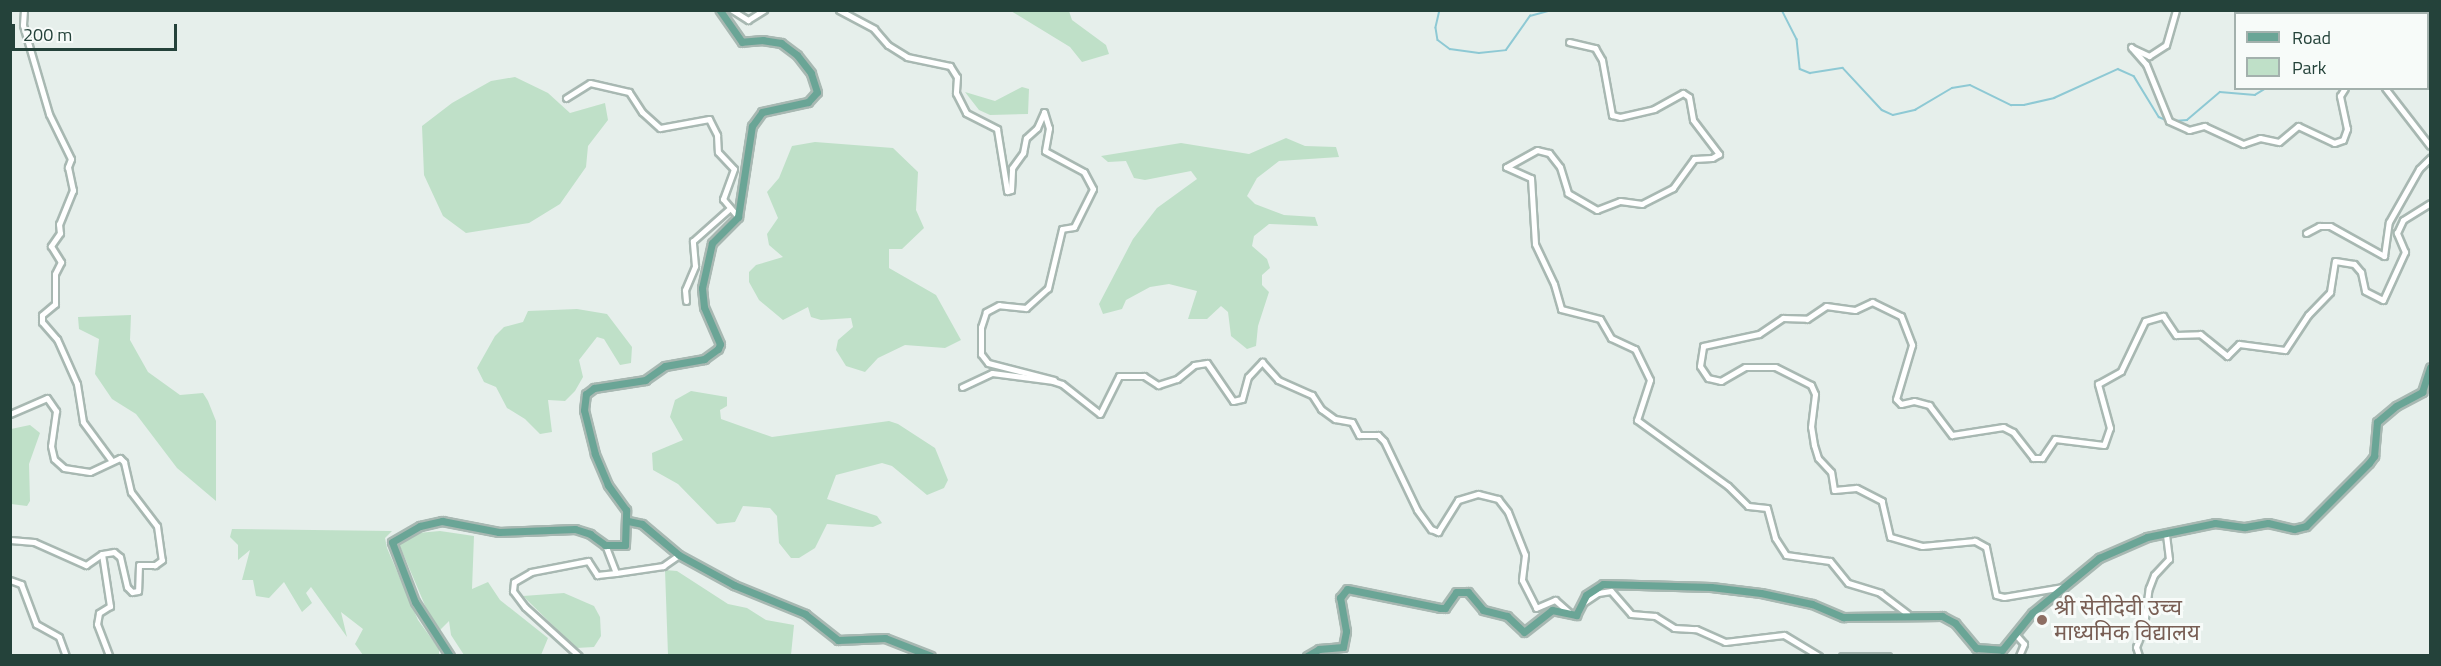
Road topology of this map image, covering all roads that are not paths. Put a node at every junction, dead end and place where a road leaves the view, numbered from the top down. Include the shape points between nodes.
1 (24, 10) edge
2 (720, 10) edge
3 (732, 10) edge
4 (764, 10) edge
5 (839, 10) edge
6 (2176, 10) edge
7 (1569, 42) dead end
8 (2344, 90) edge
9 (2387, 90) edge
10 (566, 98) dead end
11 (2430, 146) edge
12 (2430, 158) edge
13 (2430, 203) edge
14 (729, 209) junction
15 (738, 217) junction
16 (2306, 233) dead end
17 (686, 301) dead end
18 (2430, 367) edge
19 (1061, 384) junction
20 (962, 387) dead end
21 (10, 414) edge
22 (111, 460) junction
23 (628, 521) junction
24 (2166, 536) junction
25 (10, 540) edge
26 (605, 545) junction
27 (102, 554) junction
28 (679, 555) junction
29 (616, 573) junction
30 (10, 580) edge
31 (2067, 586) junction
32 (1583, 603) junction
33 (1907, 613) junction
34 (1572, 615) junction
35 (2016, 635) junction
36 (1976, 652) edge
37 (66, 656) edge
38 (109, 656) edge
39 (450, 656) edge
40 (579, 656) edge
41 (931, 656) edge
42 (1307, 656) edge
43 (1819, 656) edge
44 (1842, 656) edge
45 (1888, 656) edge
46 (2019, 656) edge
47 (2139, 656) edge

1 - 22 street via 23,25 49,114 71,159 68,167 73,190 59,224 60,234 51,246 61,262 55,274 55,304 42,315 42,322 57,339 77,384 83,422
2 - 15 main road via 742,42 781,43 796,55 811,73 817,92 808,102 762,112 752,126
3 - 4 street via 748,20
5 - 19 street via 874,29 888,45 907,57 950,66 957,77 956,93 966,112 997,129 1007,191 1011,190 1012,168 1023,153 1026,138 1037,128 1044,112 1048,128 1045,151 1084,171 1093,189 1074,227 1062,229 1048,288 1026,308 999,305 986,312 981,327 981,354 988,363 1046,375
6 - 8 street via 2166,45 2149,56 2130,47 2146,64 2169,122 2179,128 2204,126 2243,144 2260,138 2279,142 2298,126 2334,143 2346,135 2340,96
7 - 33 street via 1595,48 1602,60 1612,115 1620,117 1654,109 1683,93 1689,97 1693,120 1719,154 1694,159 1673,188 1642,204 1620,201 1597,210 1568,193 1560,167 1549,153 1537,150 1506,167 1531,178 1535,244 1561,309 1600,319 1611,338 1635,349 1650,380 1637,420 1728,486 1748,506 1767,508 1775,538 1786,555 1830,561 1848,583 1880,593
9 - 11 street
10 - 14 street via 590,83 629,92 642,112 660,128 709,119 717,135 718,152 734,168 723,199
12 - 16 street via 2418,169 2389,222 2384,256 2330,226 2319,226
13 - 31 street via 2403,220 2397,233 2404,252 2383,300 2366,291 2361,272 2354,264 2335,261 2330,292 2308,315 2285,350 2262,350 2242,344 2227,356 2200,334 2176,335 2163,316 2145,321 2121,371 2098,384 2110,428 2104,445 2055,439 2042,458 2033,458 2013,432 2003,427 1952,435 1929,405 1914,401 1901,404 1896,399 1912,345 1900,316 1872,302 1855,310 1826,306 1807,319 1783,318 1759,334 1702,346 1700,366 1708,378 1721,381 1745,367 1775,367 1811,384 1815,394 1811,427 1814,446 1818,458 1831,472 1834,490 1856,488 1882,501 1890,537 1922,546 1976,541 1986,547 1996,595
14 - 15 street
14 - 17 street via 693,241 695,266 685,290
15 - 23 main road via 712,243 702,288 704,307 720,344 716,353 694,362 665,366 645,380 594,388 586,394 584,410 595,453
18 - 24 main road via 2422,392 2377,422 2369,463 2306,526 2294,529 2268,523 2245,527 2215,523
19 - 20 street via 992,373
19 - 34 street via 1100,414 1119,376 1144,376 1158,385 1177,379 1194,365 1207,363 1233,401 1242,399 1248,377 1262,362 1278,380 1312,395 1321,409 1335,419 1352,422 1359,435 1378,435 1431,529 1438,532 1458,500 1478,494 1498,499 1508,512 1525,555 1522,580 1536,608 1555,600
21 - 22 street via 47,398 56,411 51,446 54,459 64,468 90,472
22 - 27 street via 120,458 124,462 131,492 157,526 163,555 154,566 139,565 140,586 135,592 127,587 120,556 114,552
23 - 26 main road via 625,545
23 - 28 main road via 642,524
24 - 31 main road via 2147,537 2099,558
24 - 47 street via 2169,559 2154,575 2149,588 2144,626 2136,646
25 - 27 street via 34,542 86,565
26 - 29 street
26 - 39 main road via 575,529 499,532 442,521 420,526 392,542 419,609
27 - 38 street via 110,606 99,613 97,624
28 - 29 street via 663,566
28 - 41 main road via 764,600 805,614 838,640 885,638
29 - 40 street via 597,575 588,561 531,572 514,582 513,591 525,607
30 - 37 street via 21,584 36,624 59,637
31 - 35 main road via 2032,613
32 - 33 main road via 1586,596 1603,584 1650,584 1761,593 1812,604 1843,617
32 - 34 main road
32 - 43 street via 1598,593 1611,591 1631,614 1655,616 1674,628 1696,629 1725,642 1784,635
33 - 36 main road via 1951,619
34 - 42 main road via 1552,610 1524,632 1507,616 1484,610 1468,592 1456,592 1445,608 1440,608 1347,589 1340,598 1346,631 1343,647 1319,649
35 - 36 main road via 2002,650
35 - 46 street via 2024,644
44 - 45 street

